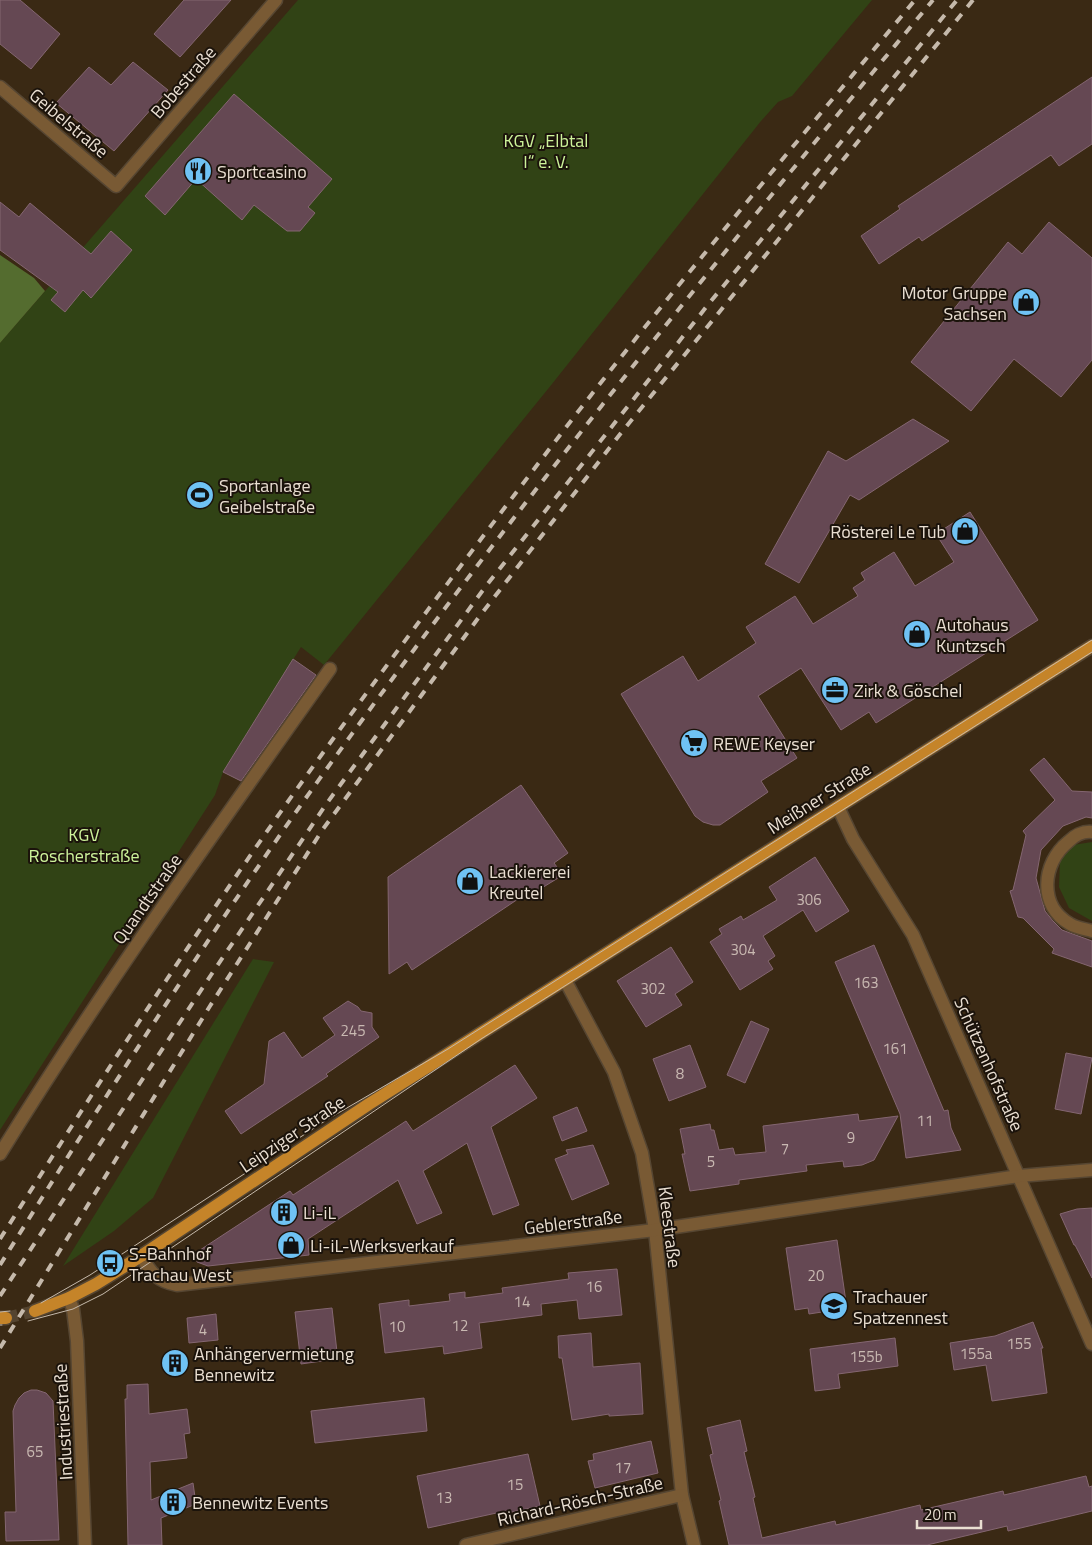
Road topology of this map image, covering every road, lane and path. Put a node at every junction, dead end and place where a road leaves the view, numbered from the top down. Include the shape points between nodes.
1 (276, 0) edge
2 (0, 87) edge
3 (116, 186) joint
4 (1092, 646) edge
5 (330, 669) dead end
6 (838, 807) junction
7 (1092, 832) edge
8 (1092, 931) edge
9 (565, 980) junction
10 (0, 1154) edge
11 (1092, 1170) edge
12 (1019, 1176) junction
13 (654, 1230) junction
14 (140, 1256) junction
15 (69, 1298) junction
16 (35, 1311) tunnel mouth
17 (1092, 1344) edge
18 (682, 1496) junction
19 (86, 1545) edge
20 (466, 1545) edge
21 (694, 1545) edge

1 - 3 street, Bobestraße
2 - 3 street, Geibelstraße
4 - 6 main road, Meißner Straße
5 - 10 street, Quandtstraße via 124,962
6 - 9 main road, Meißner Straße
6 - 12 street, Schützenhofstraße via 853,839 913,935
7 - 8 street via 1074,836 1062,846 1051,863 1046,882 1048,898 1057,914 1070,924
9 - 13 street, Kleestraße via 614,1072 642,1153
9 - 14 main road, Leipziger Straße via 369,1104
11 - 12 street, Geblerstraße
12 - 13 street, Geblerstraße
12 - 17 street, Schützenhofstraße
13 - 14 street, Geblerstraße via 177,1285 163,1282
13 - 18 street, Kleestraße
14 - 15 main road, Leipziger Straße
15 - 16 main road, Leipziger Straße
15 - 19 street, Industriestraße via 77,1341
18 - 20 street, Richard-Rösch-Straße
18 - 21 street, Richard-Rösch-Straße

